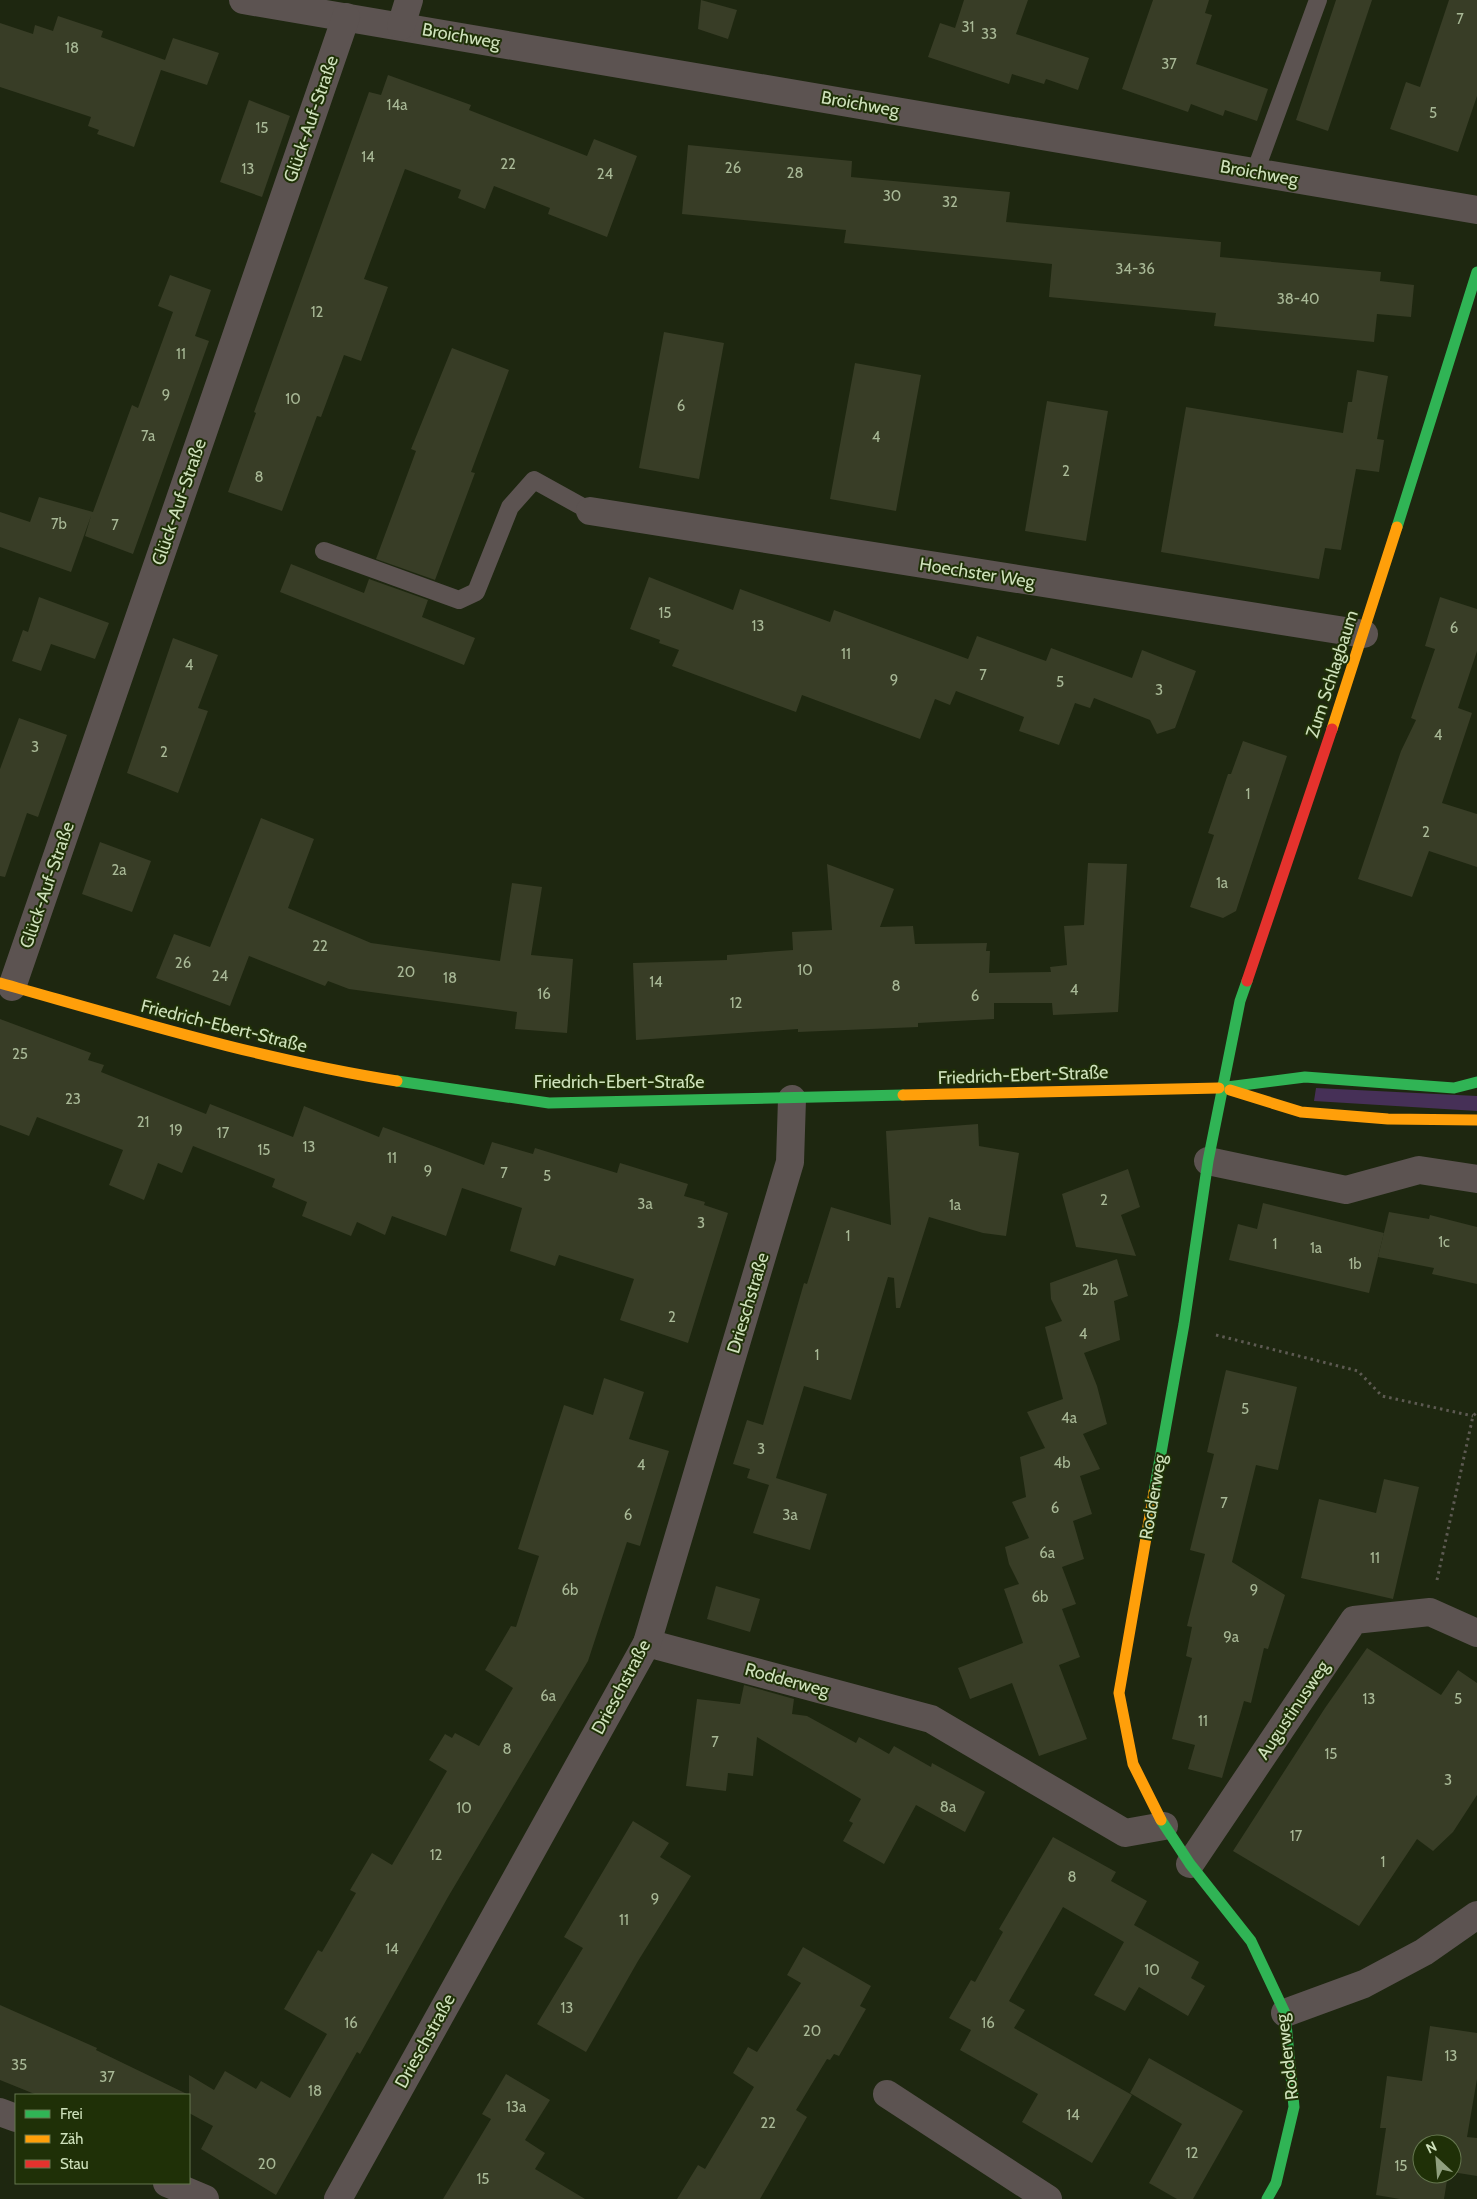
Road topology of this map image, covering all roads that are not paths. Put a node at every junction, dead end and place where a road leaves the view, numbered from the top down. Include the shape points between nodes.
1 (243, 0) edge
2 (410, 0) edge
3 (1318, 0) edge
4 (346, 17) junction
5 (401, 26) junction
6 (1255, 172) junction
7 (1477, 210) edge
8 (1477, 272) edge
9 (590, 511) joint
10 (324, 551) dead end
11 (1364, 634) junction
12 (6, 985) edge
13 (1477, 1082) edge
14 (1222, 1088) junction
15 (792, 1099) junction
16 (1477, 1120) edge
17 (1208, 1161) junction
18 (1477, 1179) edge
19 (1477, 1633) edge
20 (647, 1643) junction
21 (1164, 1826) junction
22 (1190, 1864) junction
23 (1477, 1915) edge
24 (1285, 2013) junction
25 (887, 2094) dead end
26 (0, 2112) edge
27 (15, 2118) edge
28 (169, 2184) edge
29 (205, 2199) edge
30 (338, 2199) edge
31 (1048, 2199) edge
32 (1267, 2199) edge

1 - 4 street, Broichweg
2 - 5 street
3 - 6 lane
4 - 5 street, Broichweg
4 - 12 street, Glück-Auf-Straße
5 - 6 street, Broichweg
6 - 7 street, Broichweg
8 - 11 street, Zum Schlagbaum
9 - 10 lane via 534,480 510,506 476,592 459,600
9 - 11 street, Hoechster Weg
11 - 14 street, Zum Schlagbaum via 1240,1001
12 - 15 street, Friedrich-Ebert-Straße via 227,1047 333,1071 549,1103
13 - 14 street, Friedrich-Ebert-Straße via 1454,1088 1305,1077
14 - 15 street, Friedrich-Ebert-Straße
14 - 16 street, Friedrich-Ebert-Straße via 1301,1112 1388,1119
14 - 17 street, Rodderweg
15 - 20 street, Drieschstraße via 790,1162
17 - 18 street via 1346,1190 1420,1170
17 - 21 street, Rodderweg via 1184,1324 1119,1693 1133,1764
19 - 22 street, Augustinusweg via 1430,1612 1354,1620
20 - 21 street, Rodderweg via 931,1719 1125,1833
20 - 30 street, Drieschstraße
21 - 22 street, Rodderweg
22 - 24 street, Rodderweg via 1251,1941
23 - 24 street via 1424,1952 1364,1984
24 - 32 street, Rodderweg via 1294,2107 1276,2183
25 - 31 street
26 - 27 street
28 - 29 street

